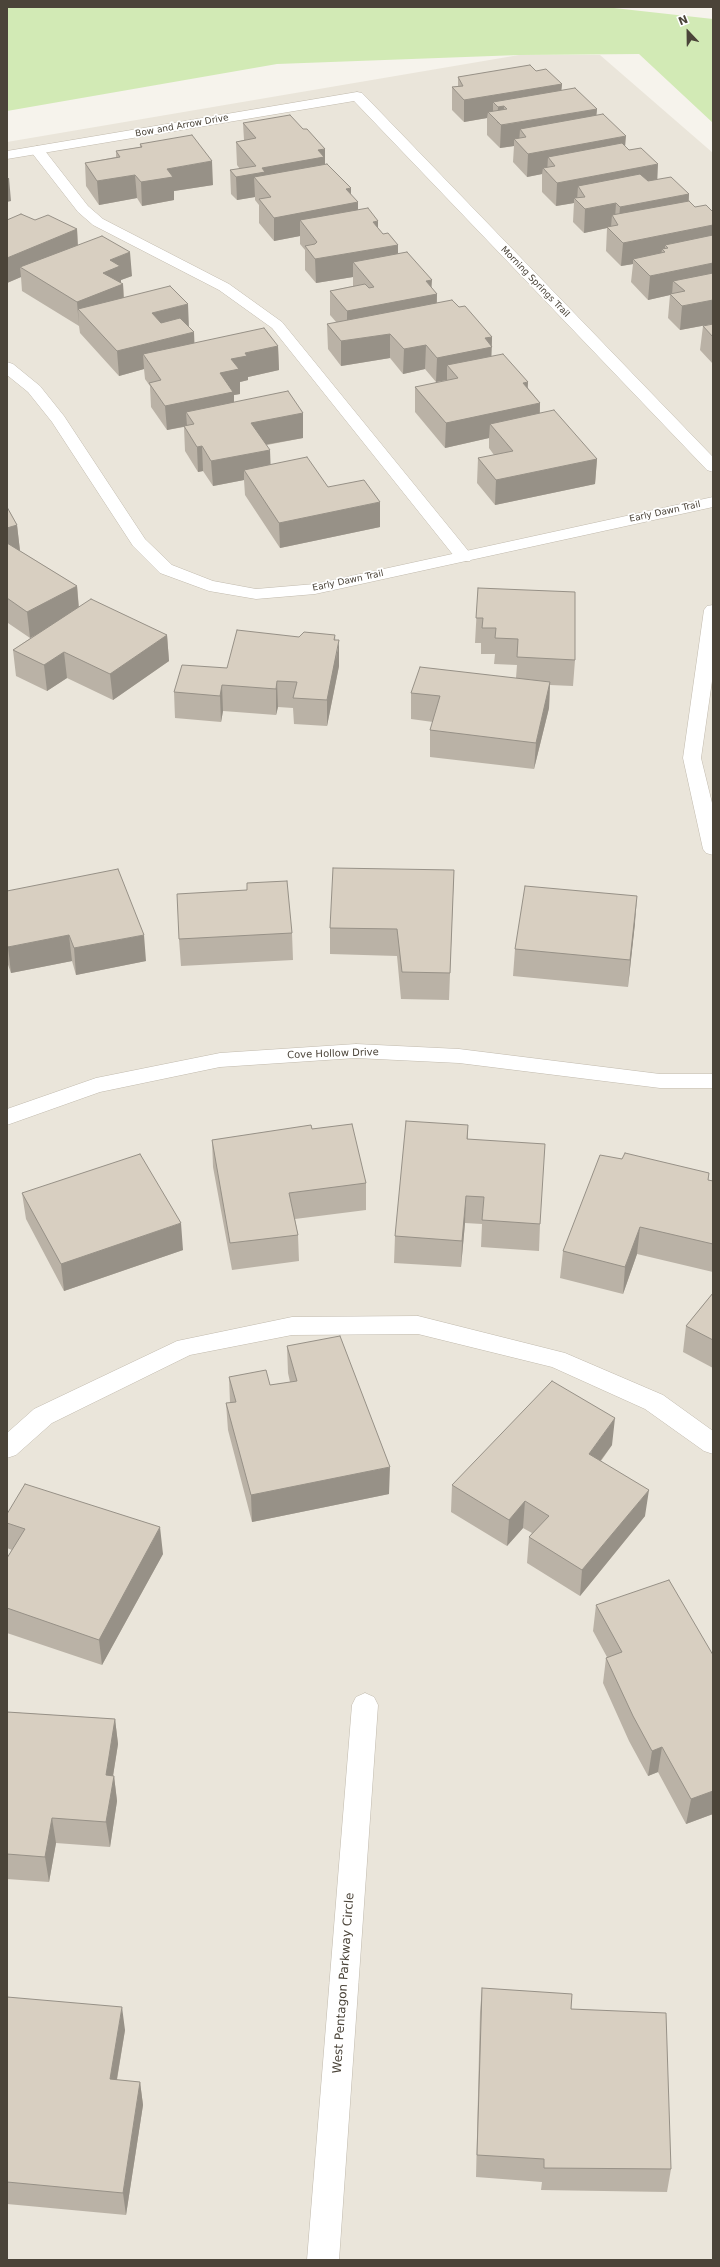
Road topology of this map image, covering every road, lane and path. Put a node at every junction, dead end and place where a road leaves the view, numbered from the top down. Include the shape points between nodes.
1 (357, 96) joint
2 (37, 150) junction
3 (7, 155) edge
4 (7, 367) edge
5 (713, 467) edge
6 (713, 502) edge
7 (464, 556) junction
8 (713, 610) edge
9 (713, 849) edge
10 (713, 1081) edge
11 (7, 1117) edge
12 (713, 1444) edge
13 (7, 1448) edge
14 (365, 1705) dead end
15 (322, 2260) edge

1 - 2 street, Bow and Arrow Drive
1 - 5 street, Morning Springs Trail
2 - 3 street, Bow and Arrow Drive
2 - 7 street via 83,209 98,222 224,287 277,325
4 - 7 street, Early Dawn Trail via 34,389 58,419 139,542 166,569 209,586 256,594 315,589
6 - 7 street, Early Dawn Trail
8 - 9 street via 692,758
10 - 11 street, Cove Hollow Drive via 660,1081 459,1056 356,1051 220,1060 96,1085
12 - 13 street via 654,1402 558,1359 418,1325 292,1326 185,1347 43,1416
14 - 15 street, West Pentagon Parkway Circle

